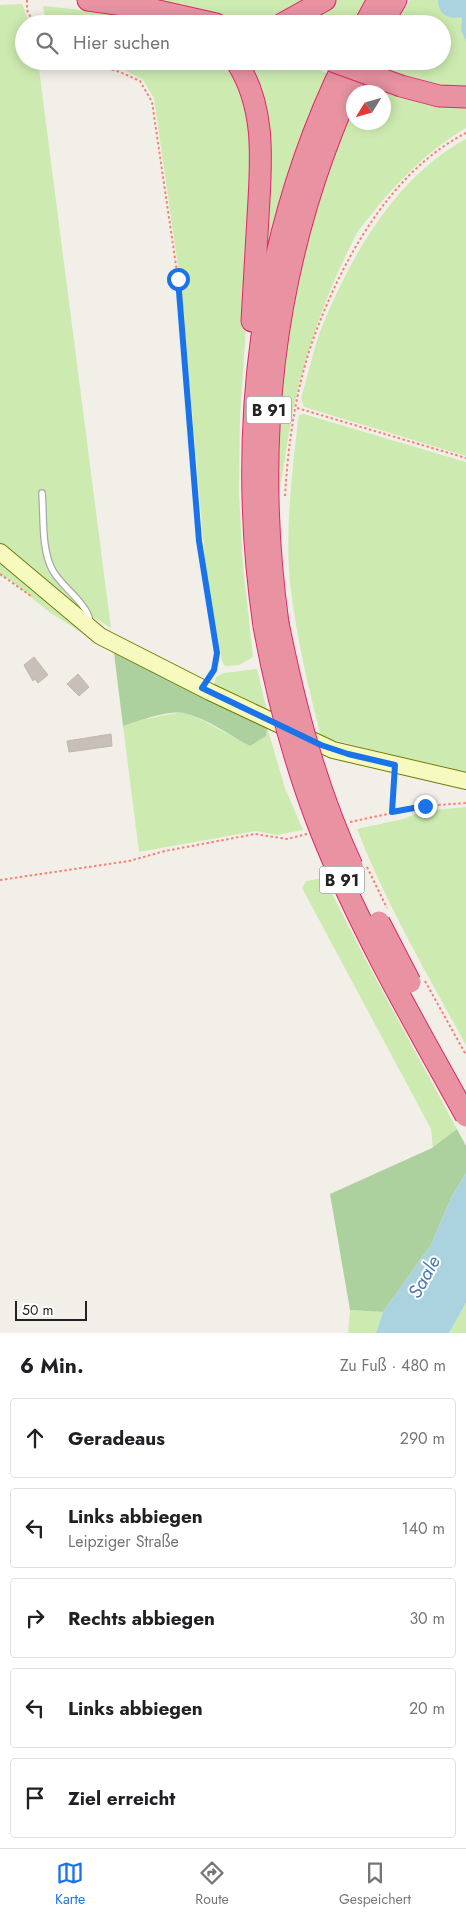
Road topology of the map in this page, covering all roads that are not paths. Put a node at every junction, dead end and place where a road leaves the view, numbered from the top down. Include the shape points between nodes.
1 (88, 0) edge
2 (325, 0) edge
3 (378, 0) edge
4 (396, 0) edge
5 (172, 15) edge
6 (298, 15) edge
7 (370, 15) edge
8 (387, 15) edge
9 (240, 70) edge
10 (342, 70) edge
11 (356, 70) edge
12 (359, 70) edge
13 (466, 97) edge
14 (252, 416) junction
15 (42, 493) dead end
16 (0, 552) edge
17 (271, 625) junction
18 (89, 628) junction
19 (466, 781) edge
20 (466, 1086) edge
21 (466, 1116) edge

1 - 5 highway
2 - 6 highway
3 - 7 highway
4 - 8 highway
9 - 14 highway via 253,96 260,147 247,398
10 - 14 highway, B 91 via 306,154 286,216 265,308
11 - 13 highway, bridge via 439,96
12 - 17 highway, B 91 via 342,104 307,200 285,287 274,348 266,483
14 - 17 highway, B 91 via 253,528
15 - 18 lane via 48,562 90,618
16 - 18 street
17 - 20 highway, B 91, bridge via 302,729 344,850
17 - 21 highway, B 91, bridge via 283,722 322,834 352,901
18 - 19 street via 106,640 321,745

